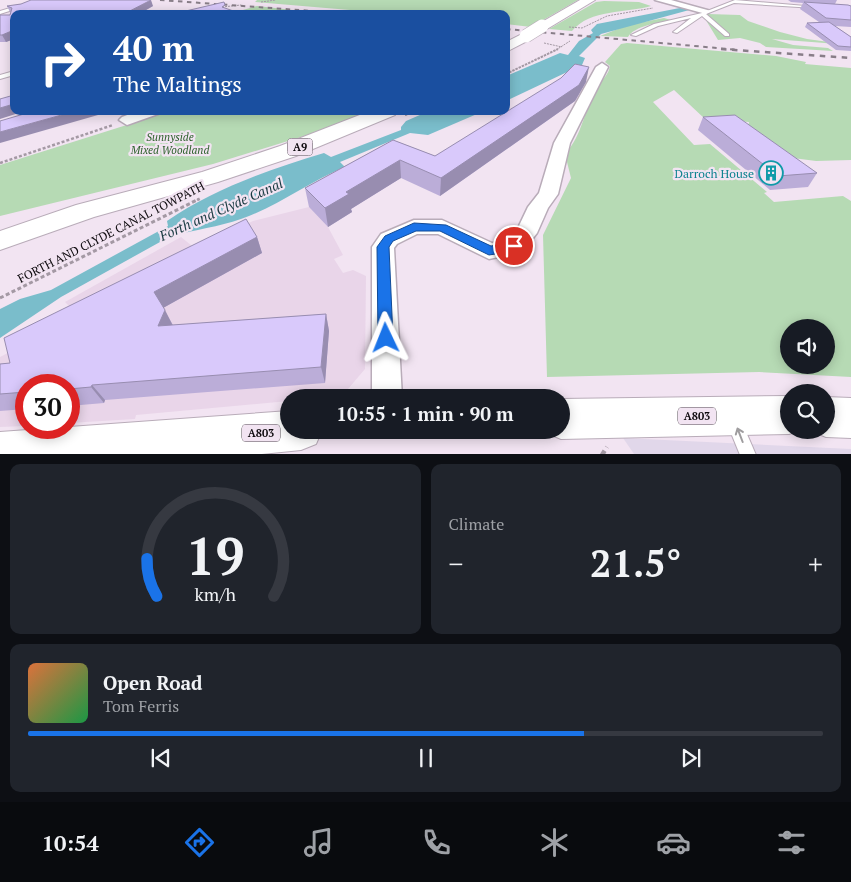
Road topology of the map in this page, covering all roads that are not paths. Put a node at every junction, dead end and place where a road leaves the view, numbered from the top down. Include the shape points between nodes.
1 (589, 0) edge
2 (736, 1) edge
3 (672, 2) edge
4 (28, 3) edge
5 (823, 8) edge
6 (12, 10) edge
7 (702, 11) junction
8 (675, 32) dead end
9 (634, 35) dead end
10 (727, 35) dead end
11 (510, 46) edge
12 (602, 67) dead end
13 (141, 115) edge
14 (378, 115) edge
15 (127, 120) road end
16 (85, 211) junction
17 (0, 227) edge
18 (0, 241) edge
19 (387, 389) edge
20 (732, 415) junction
21 (780, 415) edge
22 (835, 417) edge
23 (851, 418) edge
24 (570, 419) edge
25 (280, 432) edge
26 (0, 454) edge
27 (748, 454) edge

1 - 11 main road, bridge
2 - 5 lane
2 - 7 lane
3 - 7 street
4 - 6 lane
7 - 8 lane
7 - 9 lane
7 - 10 lane
12 - 19 street via 562,144 548,194 526,233 514,246 489,251 442,227 414,227 389,239 383,247
13 - 15 street
14 - 16 main road, A9 via 288,152
16 - 17 main road, A9
16 - 18 main road, A9
20 - 21 main road, A803
20 - 24 main road, A803
27 -> 20 lane
22 - 23 main road
25 - 26 main road, A803

